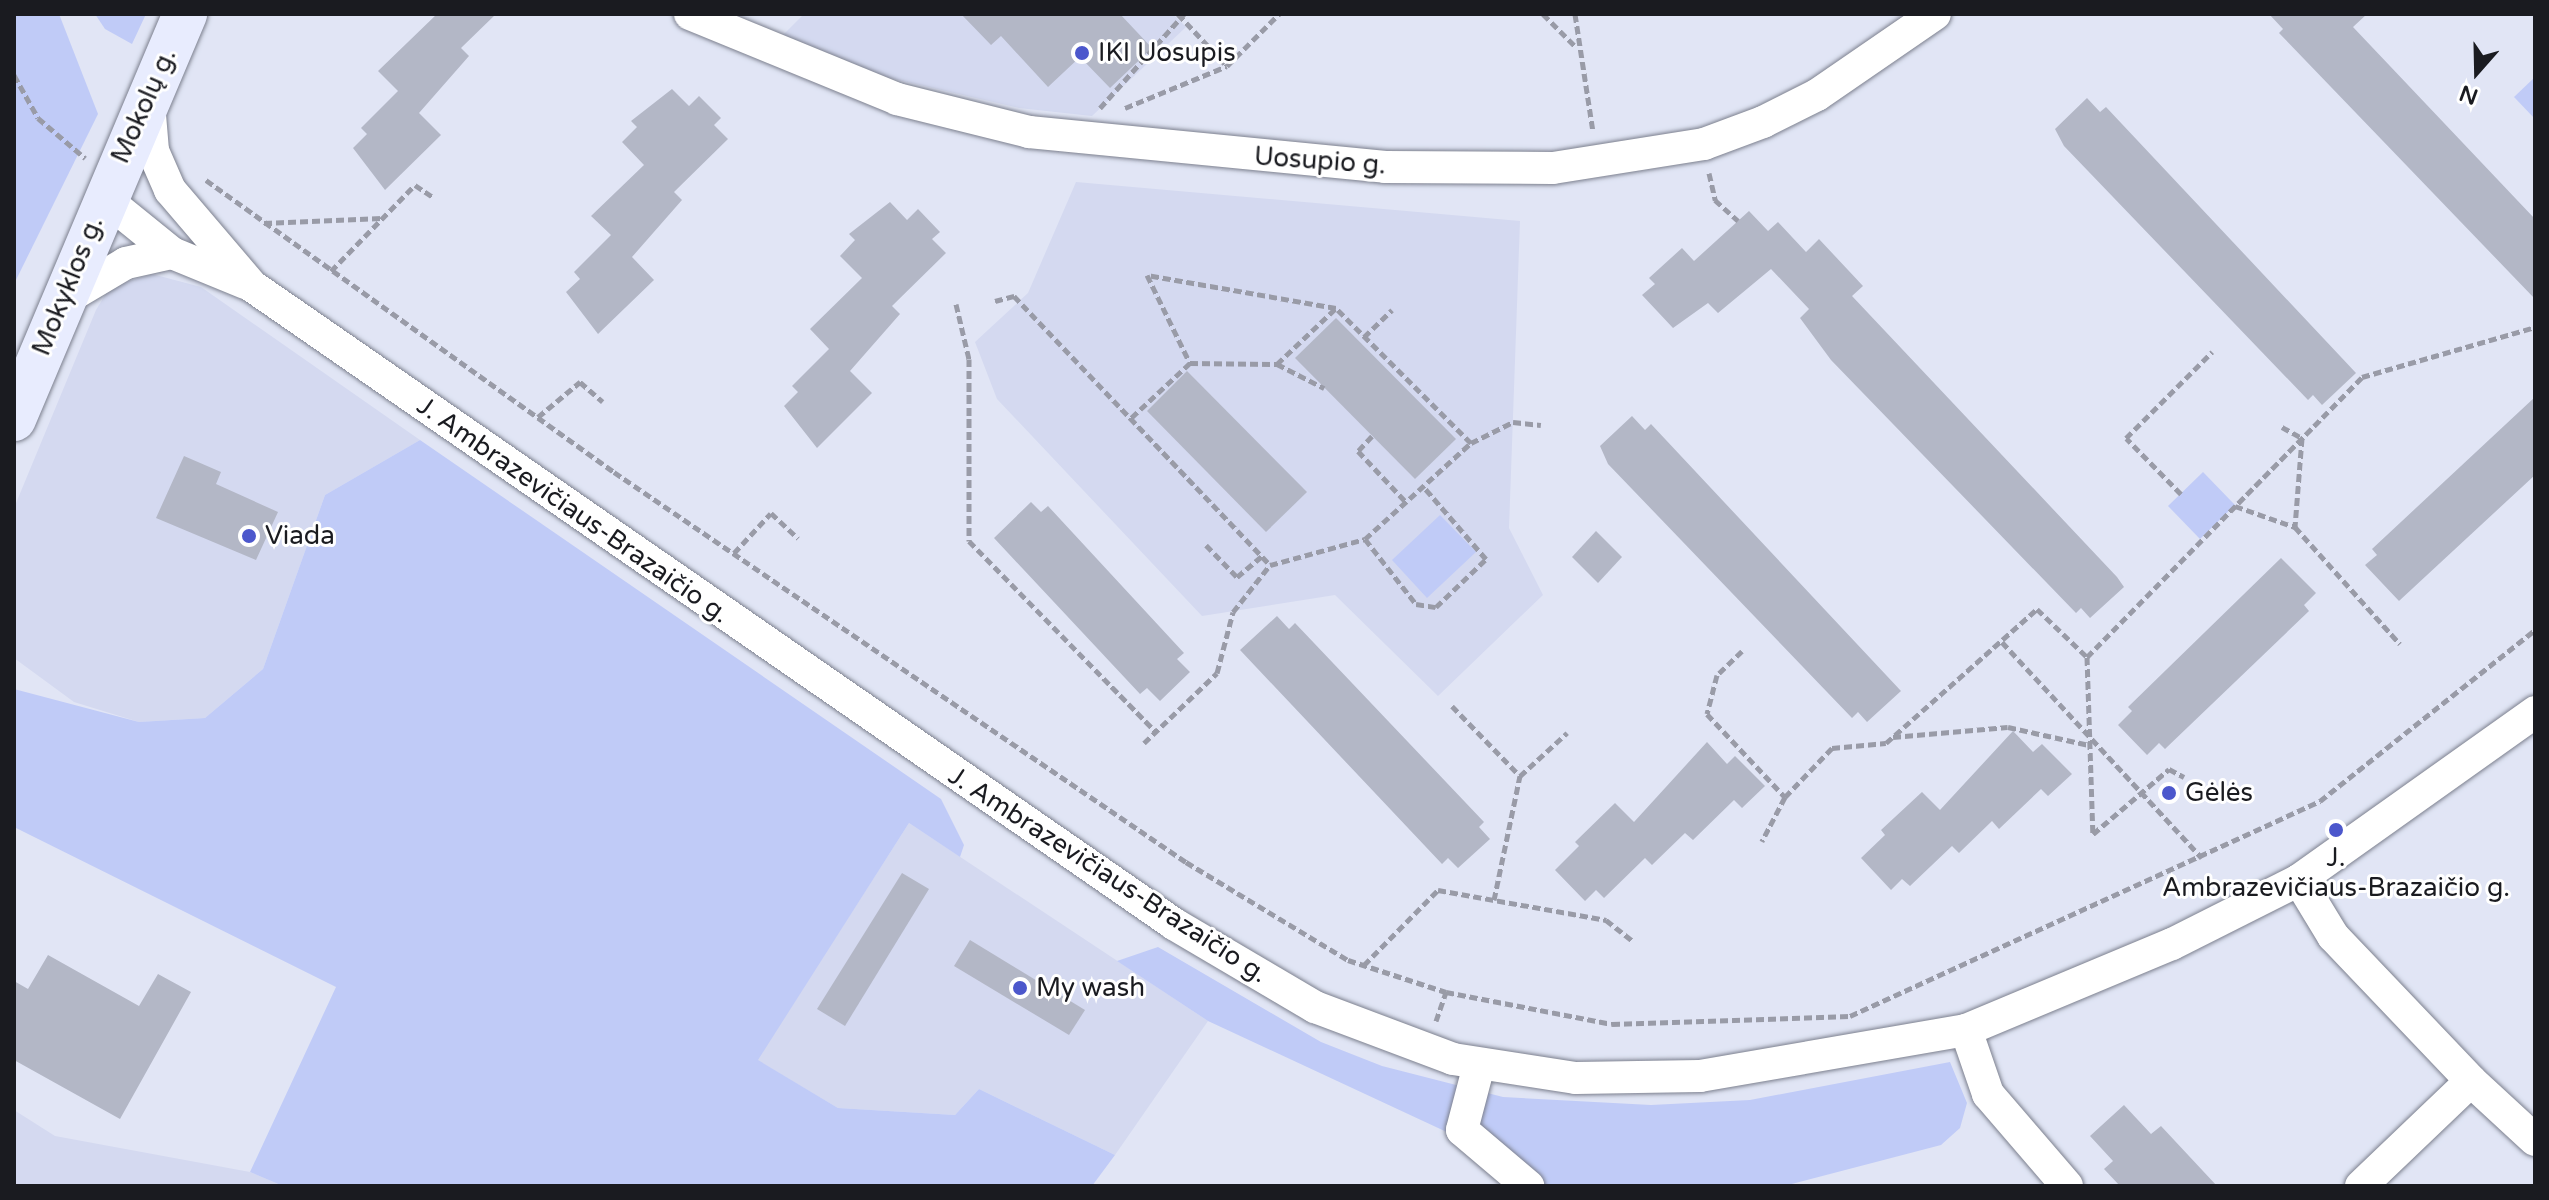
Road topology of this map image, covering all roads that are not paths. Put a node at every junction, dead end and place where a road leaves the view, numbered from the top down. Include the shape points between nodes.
1 (185, 14) edge
2 (690, 14) edge
3 (1935, 14) edge
4 (148, 99) junction
5 (104, 198) junction
6 (188, 216) junction
7 (172, 253) junction
8 (252, 286) junction
9 (62, 301) junction
10 (14, 419) edge
11 (2535, 712) edge
12 (2299, 880) junction
13 (1966, 1030) junction
14 (1479, 1065) junction
15 (2471, 1081) junction
16 (2535, 1140) edge
17 (1528, 1186) edge
18 (2067, 1186) edge
19 (2361, 1186) edge

1 - 4 main road, Mokolų g.
2 - 3 street, Uosupio g. via 897,99 1029,132 1096,126 1385,167 1522,168 1704,144 1817,95
4 - 5 main road, Mokolų g.
4 - 6 street, J. Ambrazevičiaus-Brazaičio g. via 158,168
5 - 6 street
5 - 7 street, J. Ambrazevičiaus-Brazaičio g.
5 - 9 main road, Mokyklos g.
6 - 8 street, J. Ambrazevičiaus-Brazaičio g.
7 - 8 street, J. Ambrazevičiaus-Brazaičio g.
7 - 9 street via 126,263
8 - 14 street, J. Ambrazevičiaus-Brazaičio g. via 1174,924 1315,1007
9 - 10 main road, Mokyklos g.
11 - 12 street, J. Ambrazevičiaus-Brazaičio g.
12 - 13 street, J. Ambrazevičiaus-Brazaičio g. via 2172,944
12 - 15 street via 2333,936
13 - 14 street, J. Ambrazevičiaus-Brazaičio g. via 1700,1076 1576,1078
13 - 18 street via 1988,1094
14 - 17 street via 1462,1130
15 - 16 street
15 - 19 street

